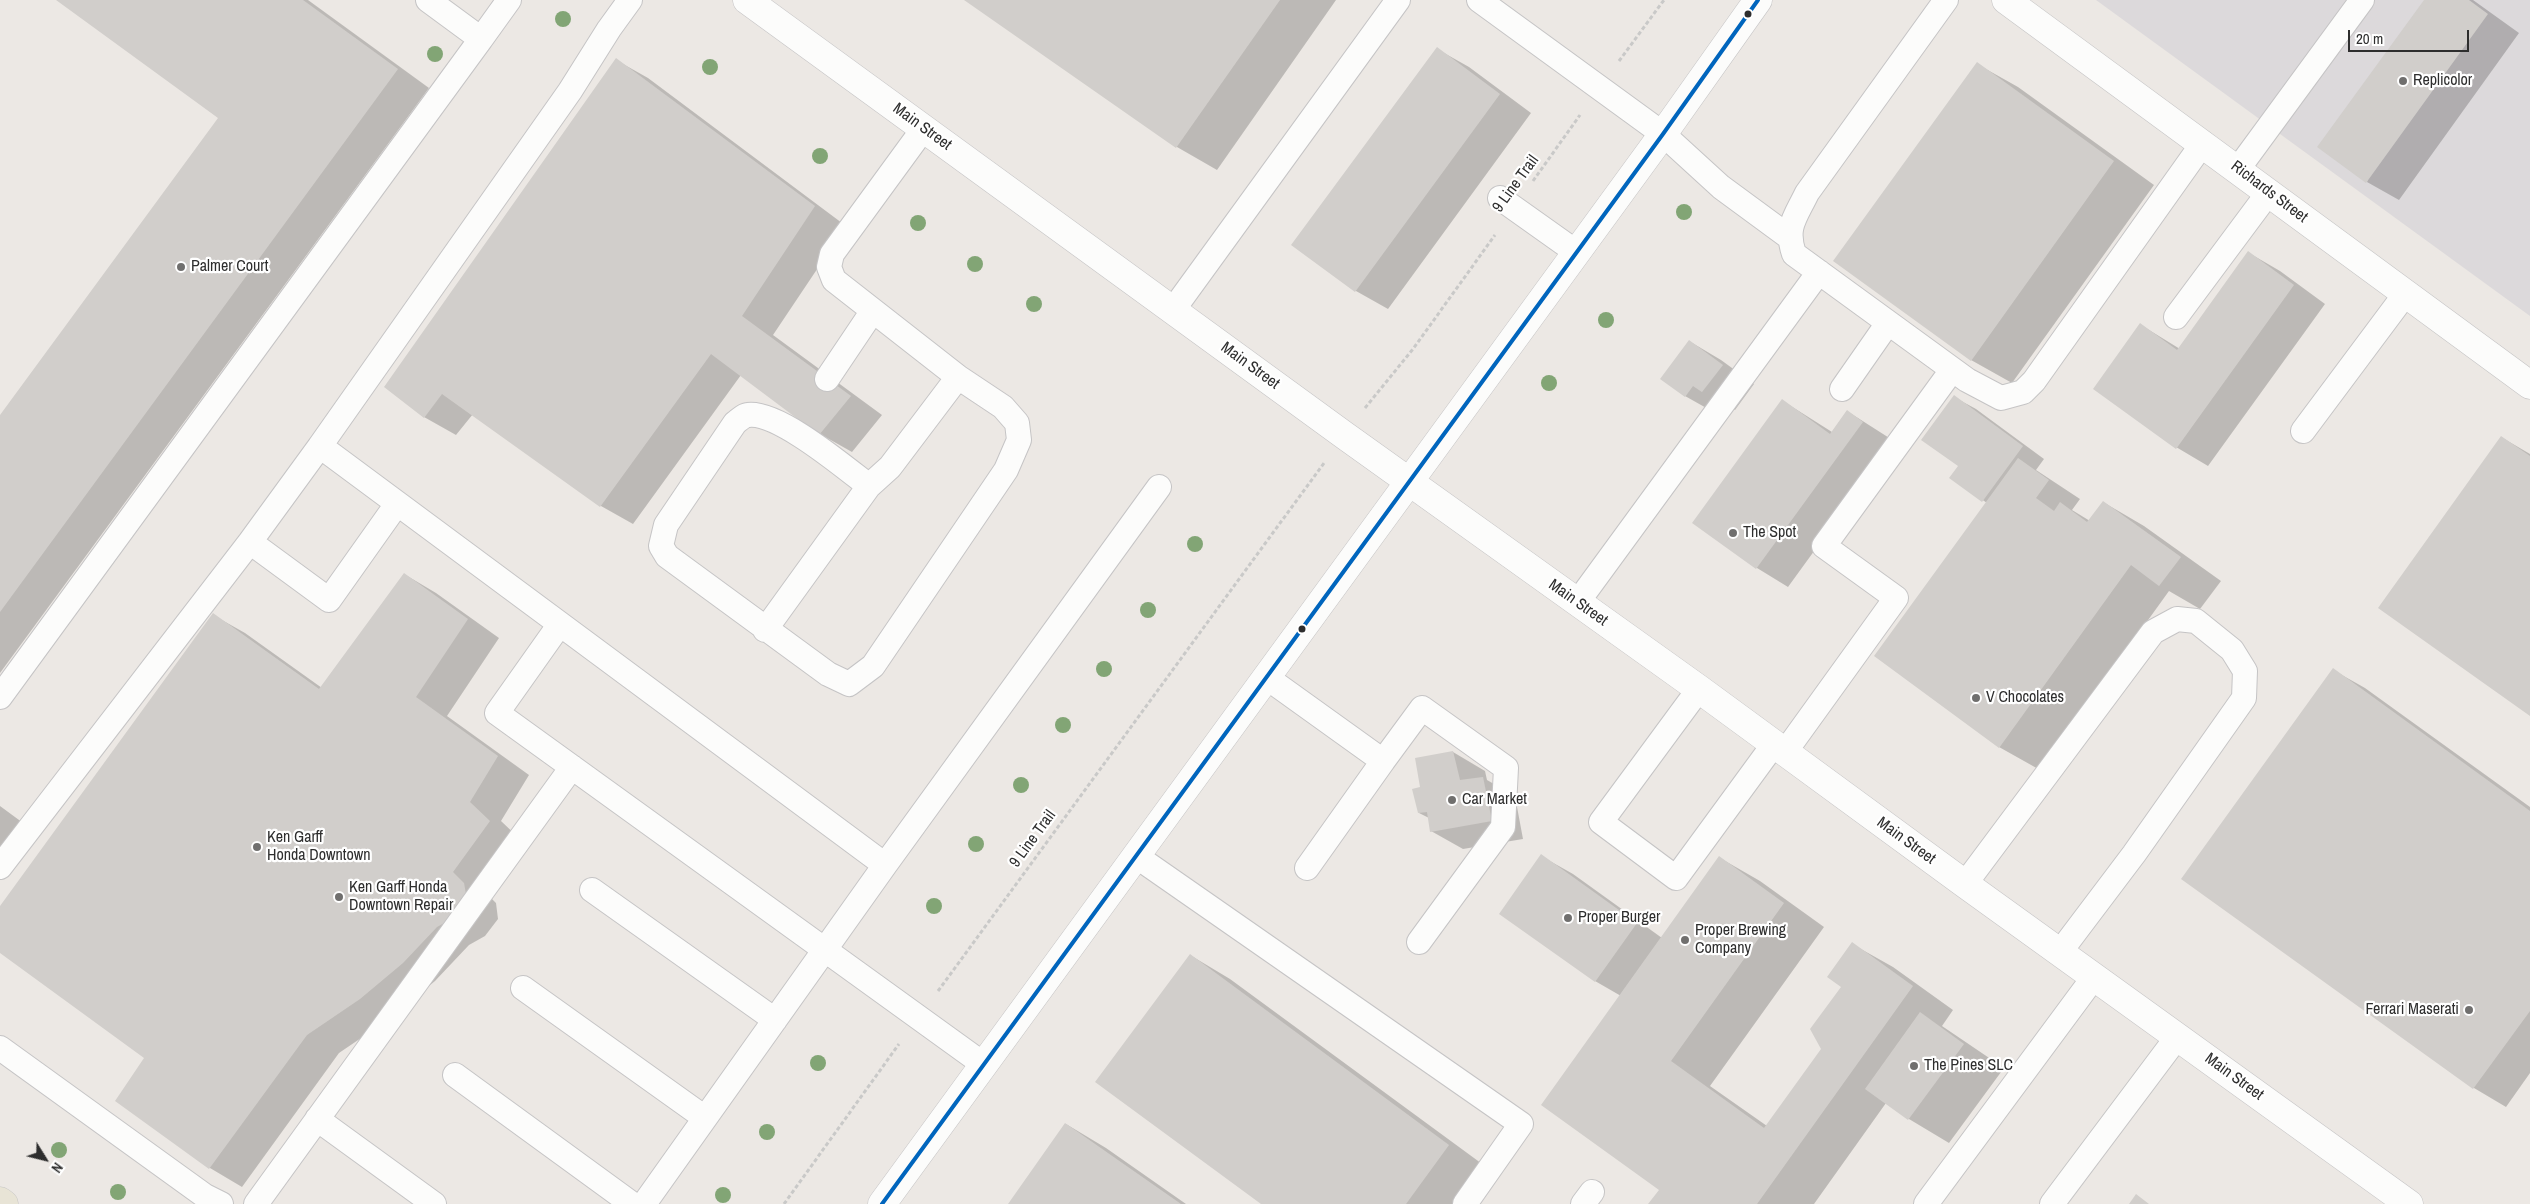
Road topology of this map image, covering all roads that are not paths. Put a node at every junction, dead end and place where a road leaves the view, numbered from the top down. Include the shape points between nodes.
1 (428, 0) edge
2 (509, 0) edge
3 (630, 0) edge
4 (747, 0) edge
5 (1398, 0) edge
6 (1479, 0) edge
7 (1758, 0) edge
8 (1946, 0) edge
9 (2006, 0) edge
10 (2362, 0) edge
11 (481, 39) junction
12 (924, 128) junction
13 (1663, 134) junction
14 (2203, 143) junction
15 (2238, 169) junction
16 (2269, 192) junction
17 (1507, 203) road end
18 (1788, 237) junction
19 (1576, 252) junction
20 (1819, 272) junction
21 (2406, 293) junction
22 (1173, 310) junction
23 (872, 312) junction
24 (2176, 317) dead end
25 (1888, 323) junction
26 (1952, 370) junction
27 (958, 377) junction
28 (827, 379) dead end
29 (2530, 385) edge
30 (1842, 389) dead end
31 (2303, 431) dead end
32 (320, 446) junction
33 (1408, 481) junction
34 (870, 486) junction
35 (1159, 487) dead end
36 (397, 504) junction
37 (250, 542) junction
38 (1577, 603) junction
39 (560, 624) junction
40 (765, 630) junction
41 (1266, 677) junction
42 (1699, 689) junction
43 (0, 697) edge
44 (1780, 748) junction
45 (1383, 761) junction
46 (572, 767) junction
47 (1136, 856) junction
48 (885, 865) junction
49 (0, 867) edge
50 (1307, 868) dead end
51 (1965, 884) junction
52 (592, 890) dead end
53 (1419, 942) dead end
54 (825, 950) junction
55 (2060, 952) junction
56 (2094, 977) junction
57 (523, 988) dead end
58 (775, 1020) junction
59 (2178, 1036) junction
60 (0, 1048) edge
61 (983, 1064) junction
62 (455, 1075) dead end
63 (705, 1118) junction
64 (317, 1119) junction
65 (0, 1201) edge
66 (4, 1204) edge
67 (221, 1204) edge
68 (256, 1204) edge
69 (434, 1204) edge
70 (632, 1204) edge
71 (644, 1204) edge
72 (882, 1204) edge
73 (1465, 1204) edge
74 (1926, 1204) edge
75 (2052, 1204) edge
76 (2409, 1204) edge

1 - 11 lane
2 - 11 lane
3 - 32 lane via 570,91
4 - 12 street, Main Street
5 - 22 lane
6 - 13 lane
7 - 13 street
8 - 18 lane via 1807,193
9 - 14 street, Richards Street
10 - 15 lane
11 - 43 lane
12 - 22 street, Main Street
12 - 23 lane via 832,254 830,267 834,280
13 - 18 lane via 1721,187
13 - 19 street
14 - 15 street, Richards Street
14 - 26 lane via 2023,392 2001,398
15 - 16 street, Richards Street
16 - 21 street, Richards Street
16 - 24 lane
17 - 19 lane
18 - 20 lane via 1794,254
19 - 33 street
20 - 25 lane
20 - 38 lane
21 - 29 street, Richards Street
21 - 31 lane
22 - 33 street, Main Street
23 - 27 lane
23 - 28 lane
25 - 26 lane
25 - 30 lane
26 - 44 lane via 1824,546 1896,598
27 - 34 lane via 890,467
27 - 40 lane via 1003,407 1018,424 1019,440 1006,470 872,666 849,684 828,674
32 - 36 lane
32 - 37 lane
33 - 38 street, Main Street
33 - 41 street
34 - 40 lane
34 - 40 lane via 795,425 766,416 747,415 735,423 666,525 662,546 667,556
35 - 48 lane
36 - 37 lane via 329,600
36 - 39 lane
37 - 49 lane
38 - 42 street, Main Street
39 - 46 lane via 497,713
39 - 48 lane
41 - 45 lane
41 - 47 street
42 - 44 street, Main Street
42 - 44 lane via 1601,822 1676,878
44 - 51 street, Main Street
45 - 50 lane
45 - 53 lane via 1422,708 1506,768 1503,826
46 - 54 lane
46 - 64 lane
47 - 61 street
47 - 73 lane via 1521,1124
48 - 54 lane
51 - 55 street, Main Street
51 - 55 lane via 2154,632 2177,619 2196,621 2232,650 2245,671 2244,698
52 - 58 lane
54 - 58 lane
54 - 61 lane
55 - 56 street, Main Street
56 - 59 street, Main Street
56 - 74 lane
57 - 63 lane
58 - 63 lane
59 - 75 lane
59 - 76 street, Main Street
60 - 67 lane via 205,1196
61 - 72 street
62 - 70 lane
63 - 71 lane
64 - 68 lane
64 - 69 lane
65 - 66 main road

